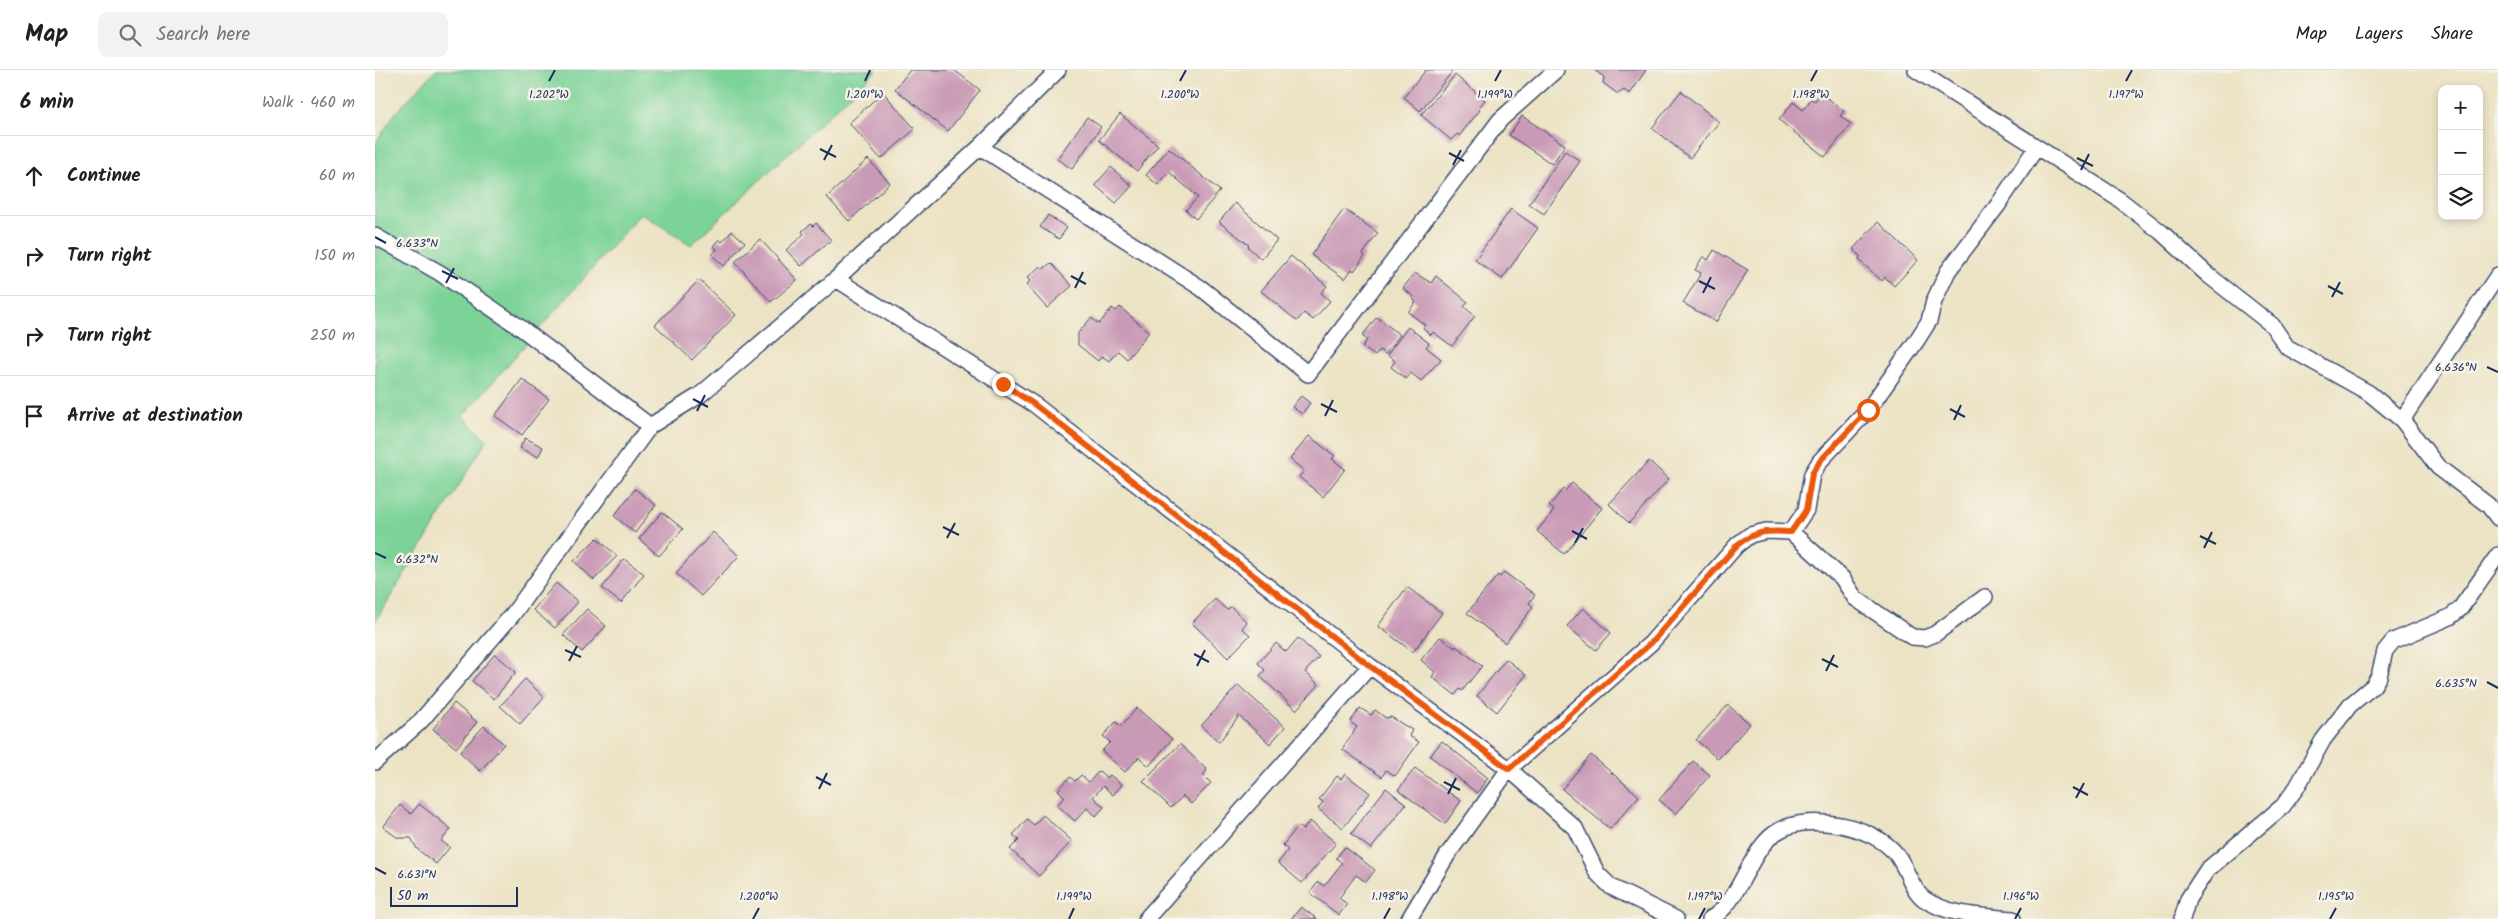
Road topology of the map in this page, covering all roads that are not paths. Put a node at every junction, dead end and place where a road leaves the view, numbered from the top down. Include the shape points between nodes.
1 (1058, 70) edge
2 (1556, 70) edge
3 (1916, 70) edge
4 (980, 147) junction
5 (2036, 148) junction
6 (375, 236) edge
7 (2498, 275) edge
8 (836, 279) junction
9 (2402, 420) junction
10 (651, 426) junction
11 (2498, 518) edge
12 (1791, 532) junction
13 (2498, 554) edge
14 (1985, 597) dead end
15 (1370, 666) junction
16 (375, 762) edge
17 (1509, 769) junction
18 (1146, 919) edge
19 (1409, 919) edge
20 (1676, 919) edge
21 (1710, 919) edge
22 (2013, 919) edge
23 (2182, 919) edge

1 - 4 street
2 - 4 street via 1500,120 1308,374 1201,288
3 - 5 street
4 - 8 street
5 - 9 street via 2120,200 2161,232 2271,325 2287,347 2369,393
5 - 12 street via 1948,271 1929,321 1917,340 1868,410 1820,461 1812,474 1806,510
6 - 10 street via 440,274 521,328
7 - 9 street
8 - 10 street via 700,395
8 - 15 street via 1035,405
9 - 11 street via 2438,467 2488,505
10 - 16 street via 513,614 419,723
12 - 14 street via 1842,578 1855,598 1912,637 1925,638 1935,634
12 - 17 street via 1766,531 1750,535 1737,545 1651,643
13 - 23 street via 2460,609 2393,641 2385,651 2373,686 2350,705 2323,740 2283,806 2207,870 2188,899
15 - 17 street
15 - 18 street
17 - 19 street via 1448,854
17 - 20 street via 1575,828 1597,873 1611,887
21 - 22 street via 1729,900 1768,839 1780,830 1798,824 1834,823 1863,830 1879,838 1897,854 1924,898 1960,913

